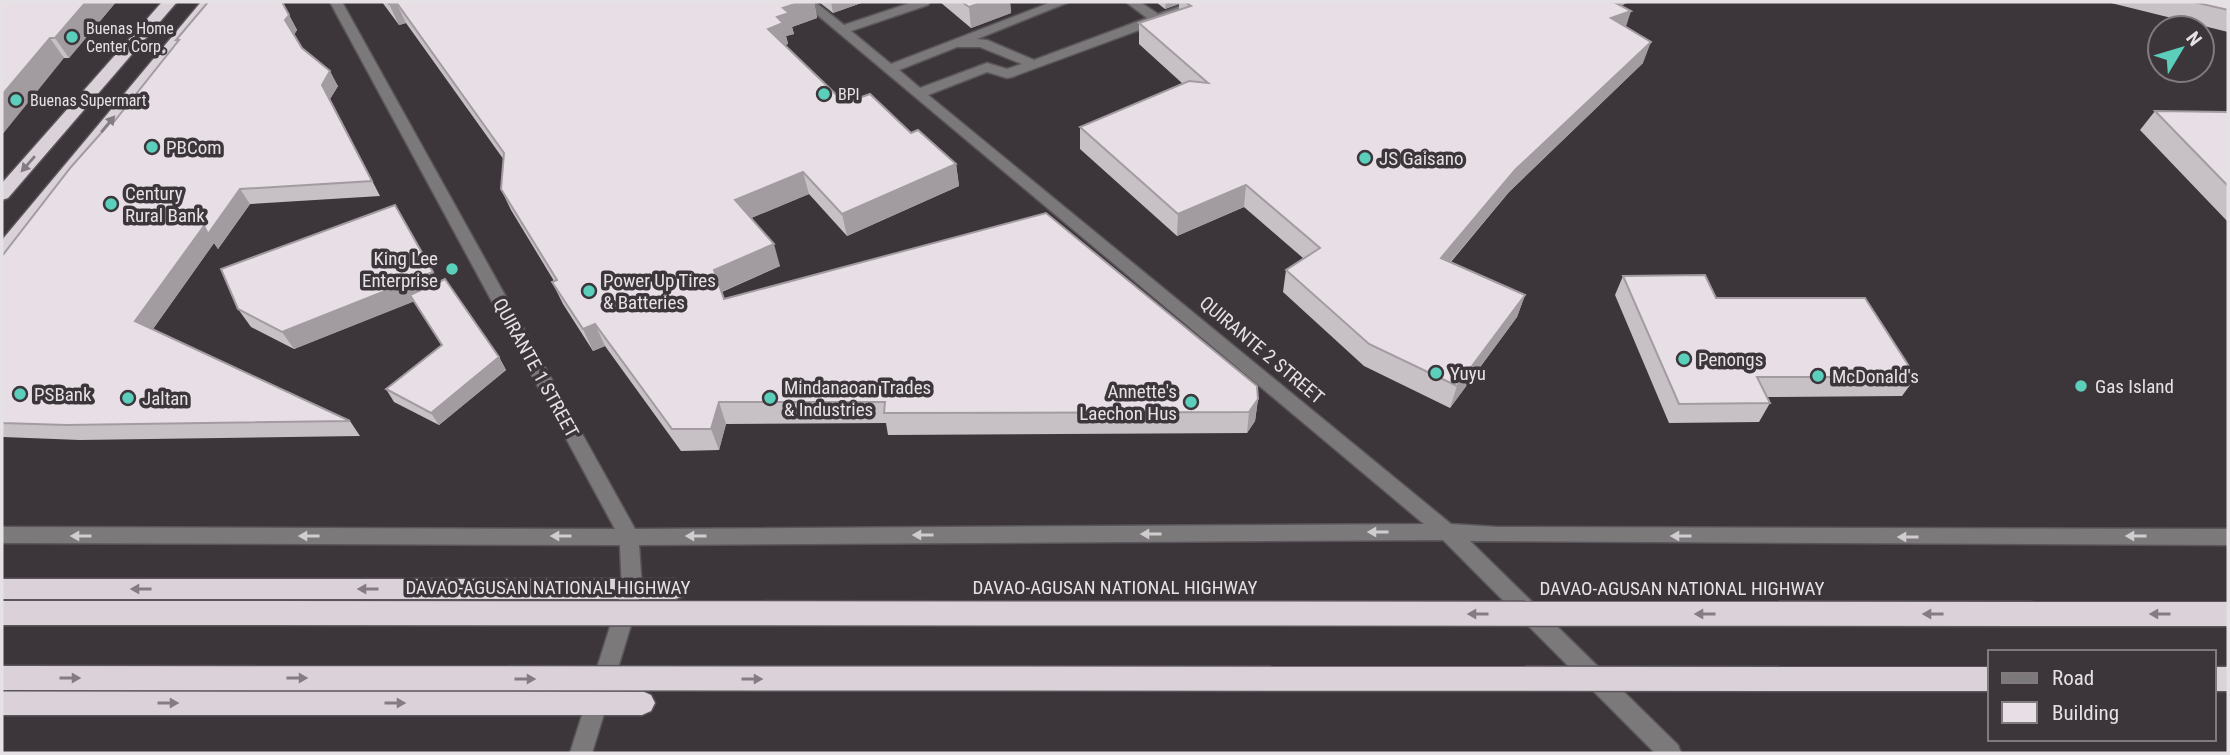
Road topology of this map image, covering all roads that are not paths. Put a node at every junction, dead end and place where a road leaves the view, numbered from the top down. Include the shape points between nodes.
1 (170, 2) edge
2 (209, 2) edge
3 (336, 2) edge
4 (808, 2) edge
5 (924, 2) edge
6 (1063, 2) edge
7 (1132, 2) edge
8 (1203, 2) edge
9 (1156, 19) junction
10 (842, 30) junction
11 (955, 43) junction
12 (1033, 64) junction
13 (890, 69) junction
14 (920, 93) junction
15 (2, 194) edge
16 (2, 252) edge
17 (1447, 532) junction
18 (2, 536) edge
19 (629, 536) junction
20 (2228, 537) edge
21 (2, 589) edge
22 (632, 589) junction
23 (675, 589) dead end
24 (2, 613) edge
25 (2228, 614) edge
26 (2, 678) edge
27 (1988, 679) edge
28 (2, 703) edge
29 (642, 703) dead end
30 (597, 704) junction
31 (582, 753) edge
32 (1670, 753) edge

1 -> 15 highway
16 -> 2 highway
3 - 19 street, QUIRANTE 1 STREET
4 - 10 street, QUIRANTE 2 STREET
5 - 10 street
6 - 11 street
7 - 9 street
8 - 9 street
9 - 12 street
10 - 13 street, QUIRANTE 2 STREET
11 - 12 street via 982,43
11 - 13 street
12 - 14 street via 1007,74 987,67
13 - 14 street, QUIRANTE 2 STREET
14 - 17 street, QUIRANTE 2 STREET
17 -> 19 street
20 -> 17 street
17 - 32 street, QUIRANTE 2 STREET
19 -> 18 street
19 - 22 street, QUIRANTE 1 STREET
22 -> 21 highway, DAVAO-AGUSAN NATIONAL HIGHWAY
22 - 23 highway, DAVAO-AGUSAN NATIONAL HIGHWAY
22 - 30 street, QUIRANTE 1 STREET
25 -> 24 highway, DAVAO-AGUSAN NATIONAL HIGHWAY, bridge
26 -> 27 highway, bridge
28 -> 30 highway
29 - 30 highway
30 - 31 street, QUIRANTE 1 STREET

